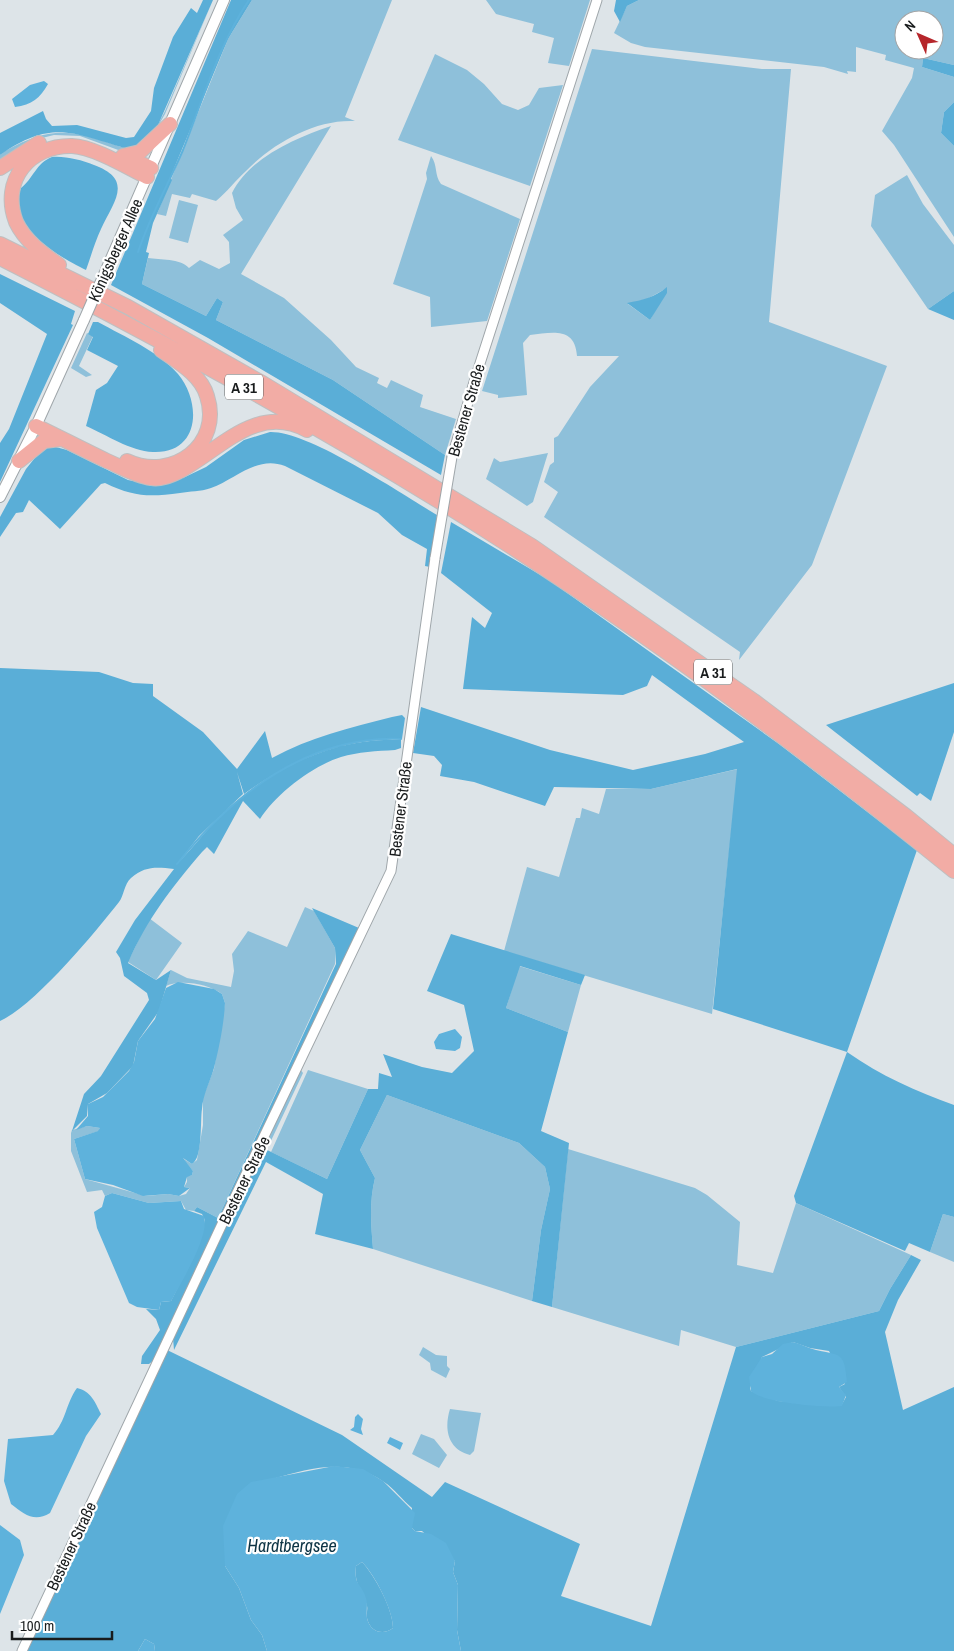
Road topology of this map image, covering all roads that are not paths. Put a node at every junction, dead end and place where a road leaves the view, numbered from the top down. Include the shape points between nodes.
1 (224, 0) edge
2 (597, 0) edge
3 (170, 124) junction
4 (123, 156) junction
5 (0, 168) edge
6 (149, 172) junction
7 (0, 244) edge
8 (0, 258) edge
9 (128, 307) junction
10 (101, 309) junction
11 (38, 422) junction
12 (61, 439) junction
13 (19, 461) junction
14 (384, 468) junction
15 (0, 497) edge
16 (954, 855) edge
17 (954, 871) edge
18 (22, 1651) edge

1 - 3 main road, Königsberger Allee
2 - 18 street, Bestener Straße, bridge via 476,373 452,457 391,871
3 - 4 highway via 140,152
3 - 6 main road, Königsberger Allee
4 - 5 highway via 72,138 52,139 31,147
4 - 6 highway
6 - 9 highway via 74,146 53,147 34,154 21,167 10,197 22,233 42,253
6 - 11 main road, Königsberger Allee, bridge
7 - 9 highway, A 31
8 - 10 highway, A 31
9 - 16 highway, A 31 via 272,389 532,546 754,701
10 - 11 highway via 108,320 153,344 199,381 210,406 206,433 188,458 175,465 148,467 131,463
10 - 14 highway, A 31 via 265,398
11 - 12 highway
11 - 13 main road, Königsberger Allee
12 - 13 highway via 44,441
12 - 14 highway via 125,469 151,478 163,478 197,462 251,426 264,421 282,422 303,428 371,465
13 - 15 main road, Königsberger Allee
14 - 17 highway, A 31 via 508,544 659,648 824,768

